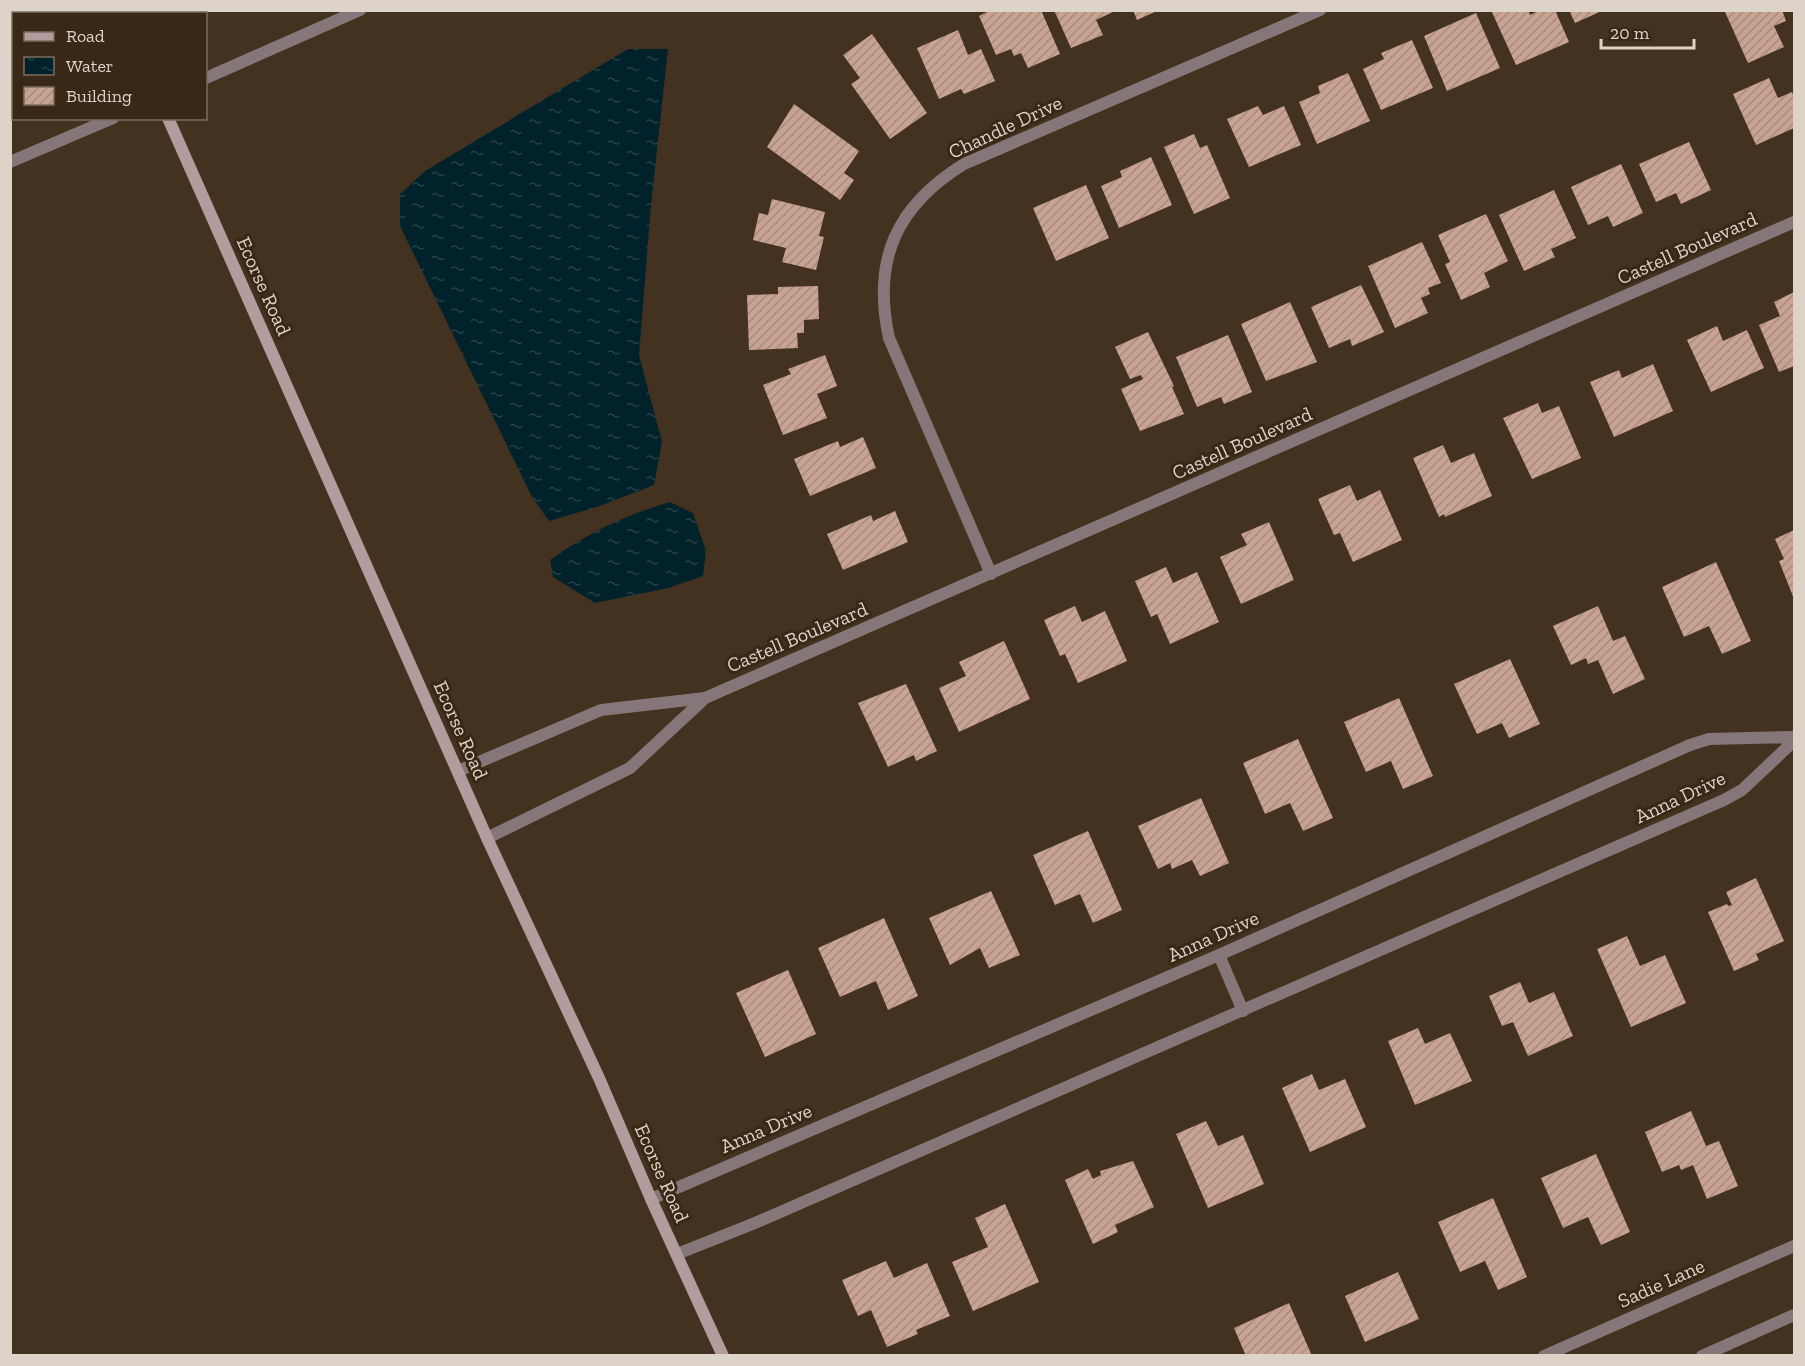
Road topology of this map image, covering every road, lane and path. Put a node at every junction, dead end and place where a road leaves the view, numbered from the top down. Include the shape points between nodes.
1 (360, 10) edge
2 (1320, 10) edge
3 (207, 78) edge
4 (108, 120) edge
5 (169, 120) edge
6 (10, 162) edge
7 (1794, 222) edge
8 (991, 574) junction
9 (705, 698) junction
10 (1794, 739) edge
11 (458, 771) junction
12 (487, 838) junction
13 (1219, 955) junction
14 (1243, 1011) junction
15 (651, 1200) junction
16 (1794, 1246) edge
17 (677, 1254) junction
18 (1794, 1315) edge
19 (723, 1356) edge
20 (1544, 1356) edge
21 (1702, 1356) edge

1 - 3 street
2 - 8 street, Chandle Drive via 964,164 926,192 899,228 883,275 889,338
4 - 6 street
5 - 11 main road, Ecorse Road
7 - 8 street, Castell Boulevard
8 - 9 street, Castell Boulevard
9 - 11 street, Castell Boulevard via 601,710
9 - 12 street, Castell Boulevard via 630,768
10 - 13 street, Anna Drive via 1709,739 1690,745
10 - 14 street, Anna Drive via 1742,790 1724,800
11 - 12 main road, Ecorse Road
12 - 15 main road, Ecorse Road via 600,1078
13 - 14 street
13 - 15 street, Anna Drive
14 - 17 street, Anna Drive
15 - 17 main road, Ecorse Road
16 - 20 street, Sadie Lane
17 - 19 main road, Ecorse Road
18 - 21 street

